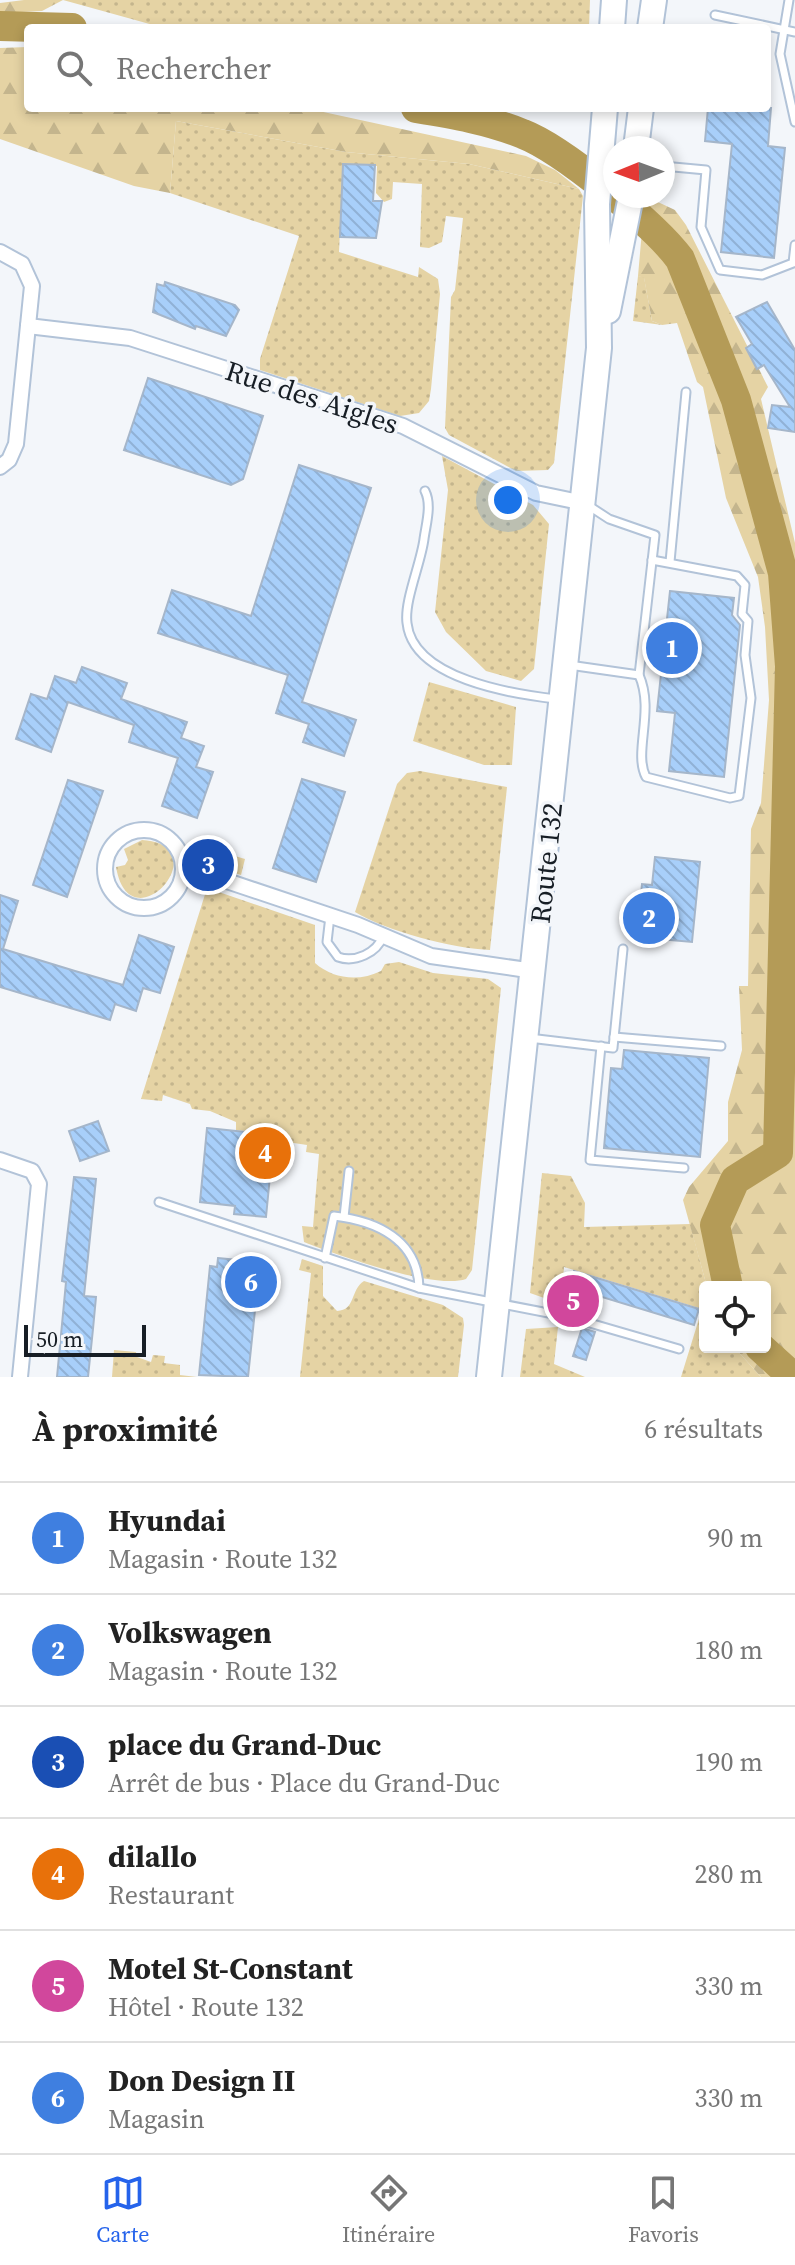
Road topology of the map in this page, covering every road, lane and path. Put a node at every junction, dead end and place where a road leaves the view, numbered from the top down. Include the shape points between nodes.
1 (614, 0) edge
2 (654, 0) edge
3 (789, 0) edge
4 (715, 15) dead end
5 (612, 24) edge
6 (651, 24) edge
7 (761, 24) edge
8 (771, 26) edge
9 (782, 28) junction
10 (795, 32) edge
11 (605, 112) edge
12 (640, 112) edge
13 (795, 122) edge
14 (638, 136) edge
15 (675, 167) edge
16 (629, 208) edge
17 (795, 245) edge
18 (0, 252) edge
19 (28, 326) junction
20 (599, 348) junction
21 (686, 392) dead end
22 (0, 467) edge
23 (425, 491) dead end
24 (584, 503) junction
25 (652, 560) junction
26 (670, 562) junction
27 (567, 665) junction
28 (639, 675) junction
29 (564, 700) junction
30 (183, 872) junction
31 (330, 916) junction
32 (383, 936) junction
33 (623, 949) dead end
34 (534, 971) junction
35 (614, 1037) junction
36 (527, 1038) junction
37 (601, 1046) junction
38 (721, 1046) dead end
39 (0, 1160) edge
40 (684, 1168) dead end
41 (349, 1171) dead end
42 (159, 1202) dead end
43 (344, 1217) junction
44 (325, 1258) junction
45 (419, 1288) junction
46 (497, 1303) junction
47 (679, 1349) dead end
48 (20, 1377) edge
49 (489, 1377) edge

1 - 5 highway
2 - 6 highway
3 - 9 lane
4 - 7 lane
8 - 9 lane
9 - 10 lane
9 - 13 lane via 780,54
11 - 20 highway, Route 132 via 597,204
12 - 14 highway
15 - 17 lane via 706,170 701,227 720,270 762,275 793,263
16 - 20 highway, Route 132
18 - 19 street via 26,268 32,286
19 - 22 street via 16,444
19 - 24 street, Rue des Aigles via 130,338 403,426 536,493
20 - 24 highway, Route 132
21 - 26 lane
23 - 29 lane via 421,558 406,616 411,637 433,660 471,682
24 - 25 lane via 609,519 655,535
24 - 27 highway, Route 132
25 - 26 lane
25 - 28 lane
26 - 28 lane via 737,576 745,585 742,614 748,621 745,655 751,698 739,796 646,777 642,762 648,695
27 - 28 lane
27 - 29 highway, Route 132
29 - 34 highway, Route 132
30 - 30 street via 172,842 147,830 120,839 106,867 113,891 143,907 168,899
30 - 31 street via 212,876
31 - 32 street
31 - 32 lane via 327,942 338,957 370,952
32 - 34 street via 445,960
33 - 35 lane
34 - 36 highway, Route 132
35 - 37 lane via 613,1048
35 - 38 lane
36 - 37 lane
36 - 46 highway, Route 132
37 - 40 lane via 590,1160
39 - 48 street via 38,1176
41 - 43 lane
42 - 44 lane
43 - 44 lane via 334,1216
43 - 45 lane via 368,1221 396,1238 415,1261
44 - 45 lane
45 - 46 lane
46 - 47 lane via 569,1317
46 - 49 highway, Route 132

